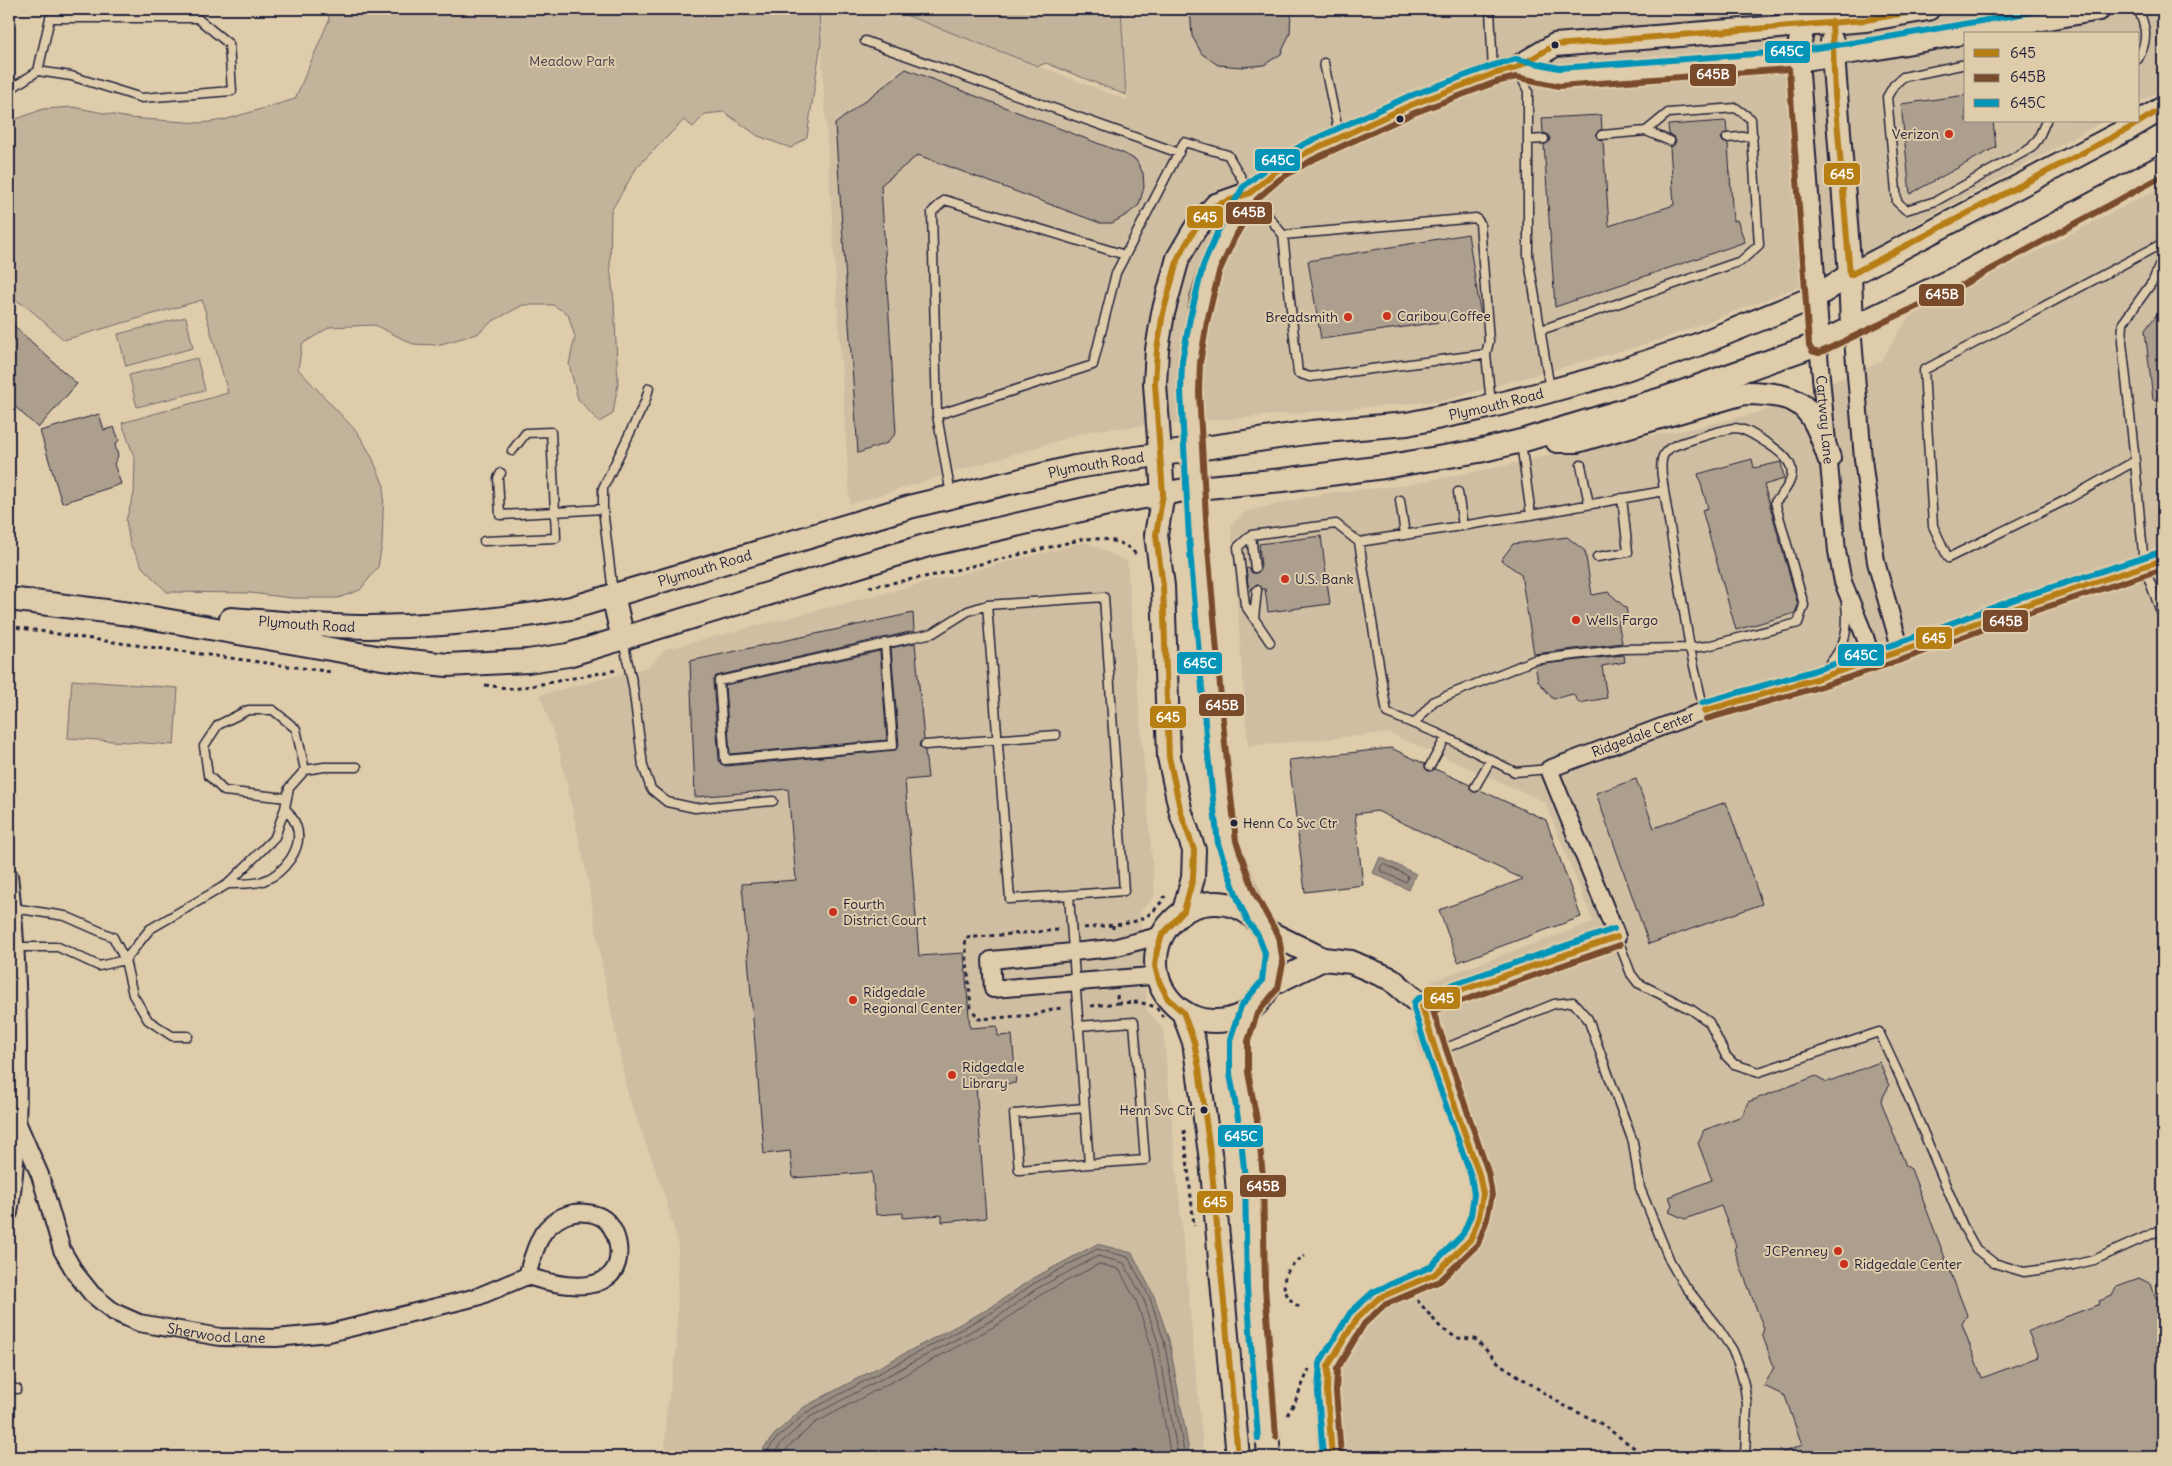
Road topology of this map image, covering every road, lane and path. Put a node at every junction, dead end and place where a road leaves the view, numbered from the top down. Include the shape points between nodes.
1 (51, 9) edge
2 (1490, 9) edge
3 (1928, 9) edge
4 (2099, 9) edge
5 (2138, 9) edge
6 (1803, 17) edge
7 (50, 18) junction
8 (1832, 19) junction
9 (1964, 32) edge
10 (1966, 32) edge
11 (865, 41) dead end
12 (1833, 55) junction
13 (2140, 55) edge
14 (1797, 60) junction
15 (1324, 63) dead end
16 (1964, 64) edge
17 (1516, 68) junction
18 (38, 71) junction
19 (1493, 74) junction
20 (9, 90) edge
21 (2163, 108) edge
22 (2046, 122) edge
23 (2139, 122) edge
24 (2140, 122) edge
25 (1646, 131) junction
26 (1602, 135) dead end
27 (1753, 136) junction
28 (1339, 138) junction
29 (1727, 138) dead end
30 (1544, 139) dead end
31 (1528, 140) junction
32 (1670, 141) dead end
33 (1178, 153) junction
34 (2163, 166) edge
35 (1250, 193) junction
36 (1283, 234) junction
37 (2163, 243) edge
38 (1125, 255) junction
39 (2163, 256) edge
40 (1850, 275) junction
41 (1815, 297) junction
42 (1852, 327) junction
43 (1541, 330) junction
44 (1818, 344) junction
45 (1486, 354) junction
46 (649, 388) dead end
47 (1551, 391) junction
48 (1492, 406) junction
49 (937, 415) junction
50 (1521, 441) junction
51 (1194, 449) junction
52 (512, 451) dead end
53 (1160, 454) junction
54 (1829, 458) junction
55 (2135, 461) junction
56 (1581, 465) dead end
57 (500, 474) dead end
58 (1196, 488) junction
59 (1664, 491) junction
60 (1458, 492) dead end
61 (1163, 494) junction
62 (952, 497) junction
63 (1622, 498) junction
64 (1400, 500) dead end
65 (1589, 504) junction
66 (603, 509) junction
67 (555, 512) junction
68 (1531, 515) junction
69 (1463, 526) junction
70 (1405, 535) junction
71 (1251, 536) junction
72 (484, 541) dead end
73 (1359, 542) junction
74 (1597, 556) dead end
75 (2163, 560) edge
76 (2144, 566) junction
77 (1254, 568) dead end
78 (1843, 582) junction
79 (1257, 590) dead end
80 (613, 595) junction
81 (9, 600) edge
82 (988, 606) junction
83 (130, 614) junction
84 (2163, 617) edge
85 (1254, 618) junction
86 (623, 639) junction
87 (1270, 642) dead end
88 (886, 643) junction
89 (1690, 648) junction
90 (1901, 651) junction
91 (1872, 660) junction
92 (1816, 679) junction
93 (1704, 711) junction
94 (1414, 724) junction
95 (1056, 735) dead end
96 (1446, 737) junction
97 (998, 739) junction
98 (925, 745) dead end
99 (1491, 760) junction
100 (1430, 766) dead end
101 (357, 768) dead end
102 (1549, 769) junction
103 (305, 770) junction
104 (1474, 787) dead end
105 (287, 798) junction
106 (774, 801) dead end
107 (285, 808) junction
108 (9, 876) edge
109 (228, 884) junction
110 (1069, 895) junction
111 (13, 908) junction
112 (1184, 911) junction
113 (1261, 924) junction
114 (1113, 925) dead end
115 (1080, 928) dead end
116 (1162, 935) junction
117 (1617, 937) junction
118 (1073, 953) junction
119 (14, 958) edge
120 (1323, 959) junction
121 (125, 960) junction
122 (1159, 981) junction
123 (1075, 982) junction
124 (1270, 985) junction
125 (1118, 1003) dead end
126 (1086, 1006) dead end
127 (1422, 1006) junction
128 (1249, 1010) junction
129 (1183, 1012) junction
130 (1078, 1026) junction
131 (188, 1036) dead end
132 (1436, 1052) junction
133 (1084, 1108) junction
134 (18, 1124) junction
135 (1089, 1164) junction
136 (9, 1213) edge
137 (2163, 1230) edge
138 (1305, 1256) dead end
139 (527, 1276) junction
140 (1410, 1285) junction
141 (1299, 1308) dead end
142 (1312, 1362) dead end
143 (1284, 1419) dead end
144 (1238, 1457) edge
145 (1269, 1457) edge
146 (1332, 1457) edge
147 (1647, 1457) edge
148 (1744, 1457) edge

1 - 7 lane
2 - 19 lane
3 - 8 street via 1866,20
4 - 10 street
5 - 13 lane via 2145,25 2145,46
6 - 8 street
6 - 14 street, Cartway Lane
6 - 17 street via 1555,44
7 - 18 lane
7 - 18 lane via 197,18 229,44 232,91 142,98 71,76
8 - 12 street
9 - 12 street
11 - 33 lane
12 - 14 street
12 - 40 street
14 - 17 street via 1558,76
14 - 41 street, Cartway Lane
15 - 28 lane
16 - 22 lane via 1904,77 1887,97 1897,202 1906,210 1936,200 2031,148
17 - 19 street
17 - 31 lane via 1528,90
18 - 20 lane
19 - 28 street via 1411,105
21 - 24 street, Plymouth Road
23 - 40 street, Plymouth Road
25 - 26 lane
25 - 27 lane via 1668,113 1736,108 1751,119
25 - 32 lane
27 - 29 lane
27 - 43 lane via 1759,245 1741,261
28 - 35 street via 1275,172
30 - 31 lane
31 - 43 lane via 1528,255
33 - 35 lane via 1184,142 1228,155
33 - 38 lane
34 - 42 street, Plymouth Road via 1960,276
35 - 36 lane
35 - 51 street via 1226,235 1202,299 1191,362
35 - 53 street via 1216,205 1195,229 1178,258 1163,312 1157,350 1155,384
36 - 45 lane via 1298,373 1310,377
36 - 45 lane via 1476,218 1480,223 1489,341
37 - 55 lane via 1924,370 1933,526 1948,558 2068,499
38 - 49 lane via 1116,273 1093,365
38 - 49 lane via 945,200 932,212
39 - 55 lane via 2153,281 2123,323 2122,342
40 - 41 street, Plymouth Road
40 - 42 street
41 - 44 street, Cartway Lane
41 - 47 street, Plymouth Road via 1697,345
42 - 44 street, Plymouth Road
42 - 90 street via 1876,562
43 - 47 lane
44 - 50 street, Plymouth Road via 1724,379
44 - 54 street, Cartway Lane
45 - 48 lane
46 - 66 lane via 603,488
47 - 48 street, Plymouth Road
48 - 51 street, Plymouth Road via 1407,424 1312,432
49 - 62 lane
50 - 54 street via 1577,441 1744,393 1770,394 1791,398 1808,411 1819,428
50 - 58 street, Plymouth Road via 1384,467
50 - 68 lane
51 - 53 street, Plymouth Road
51 - 58 street
52 - 67 lane via 526,433 551,432
53 - 61 street
53 - 62 street, Plymouth Road via 1075,467
54 - 78 street, Cartway Lane
55 - 76 lane
56 - 65 lane
57 - 67 lane via 500,515
58 - 61 street, Plymouth Road
58 - 113 street via 1216,745 1228,844
59 - 63 lane
59 - 89 lane
59 - 89 lane via 1661,467 1664,455 1672,446 1734,428 1749,432 1778,450 1792,470 1788,489 1775,502 1804,605 1798,623
60 - 69 lane
61 - 86 street, Plymouth Road via 928,545
61 - 112 street via 1156,535 1163,586 1169,757 1181,813 1194,850 1193,878
62 - 80 street, Plymouth Road
63 - 65 lane
63 - 74 lane via 1628,552
64 - 70 lane
65 - 68 lane
66 - 67 lane
66 - 80 lane
67 - 72 lane via 556,538
68 - 69 lane
69 - 70 lane
70 - 73 lane
71 - 73 lane via 1336,524
71 - 77 lane
71 - 85 lane via 1238,547 1245,605
73 - 94 lane via 1387,713
75 - 76 street, Ridgedale Center
76 - 84 lane
76 - 90 street, Ridgedale Center via 2016,608
78 - 91 street, Cartway Lane
78 - 92 lane via 1848,621 1844,642
79 - 85 lane
80 - 83 street, Plymouth Road via 571,608 532,615 368,627
80 - 86 street
81 - 83 street, Plymouth Road
82 - 88 lane via 968,611 933,633
82 - 97 lane
82 - 110 lane via 1104,597 1124,891
83 - 86 street, Plymouth Road via 382,658 447,665 528,661 568,655
85 - 87 lane
86 - 106 lane via 633,686 643,766 651,789 667,802 695,808
88 - 88 lane via 719,681 725,760 893,745
89 - 93 lane
89 - 94 lane via 1623,649 1534,660 1434,701
90 - 91 street, Ridgedale Center
91 - 92 street, Ridgedale Center
92 - 93 street, Ridgedale Center
93 - 102 street, Ridgedale Center
94 - 96 lane
95 - 97 lane
96 - 99 lane
96 - 100 lane
97 - 98 lane
97 - 110 lane via 1010,899
99 - 102 lane via 1515,772
99 - 104 lane
101 - 103 lane
102 - 117 street
103 - 105 lane via 289,788
103 - 105 lane via 296,729 273,710 248,710 218,725 204,746 208,775 224,790
105 - 107 lane
107 - 109 lane via 275,837
107 - 109 lane via 297,826 297,844 290,861 276,876 261,882
108 - 111 street
109 - 121 lane via 150,929
110 - 118 lane
111 - 119 street
111 - 121 lane via 65,916 113,937
112 - 113 street via 1199,904 1216,902 1237,905
112 - 116 street
113 - 120 street
113 - 124 street via 1274,952
114 - 115 path
116 - 118 street via 1113,948
116 - 122 street via 1155,966
117 - 127 street
117 - 137 lane via 1631,974 1638,983 1709,1022 1726,1056 1734,1064 1759,1072 1878,1032 1963,1226 1976,1249 1994,1263 2024,1272 2074,1265 2094,1260
118 - 123 lane
118 - 123 street via 991,960 993,989
119 - 121 lane via 58,947 99,966
119 - 134 street
120 - 124 street
120 - 127 street via 1351,962 1391,979
121 - 131 lane via 133,995 148,1020 172,1036
122 - 123 street via 1151,976
122 - 129 street via 1168,998
123 - 130 lane
124 - 128 street
125 - 126 path
127 - 132 street
128 - 129 street via 1234,1018 1216,1021 1199,1019
128 - 145 street via 1239,1040 1239,1073 1254,1178 1256,1287
129 - 144 street via 1194,1042 1212,1160
130 - 133 lane
130 - 135 lane via 1134,1022 1145,1160
132 - 140 street via 1470,1146 1483,1194 1471,1239 1434,1274
132 - 148 lane via 1554,1004 1573,1002 1588,1019 1633,1142 1640,1188 1670,1261 1718,1328 1738,1363 1747,1404
133 - 135 lane
133 - 135 lane via 1014,1114 1019,1170
134 - 136 street
134 - 139 street, Sherwood Lane via 40,1175 62,1250 76,1274 92,1294 114,1312 139,1323 220,1337 276,1338 329,1332 477,1297
138 - 141 path via 1286,1271 1284,1281 1290,1302
139 - 139 street via 568,1286 590,1284 609,1277 618,1263 619,1247 613,1231 601,1217 582,1212 567,1214 543,1234
140 - 146 street via 1379,1298 1357,1318 1328,1366
140 - 147 path via 1415,1299 1441,1328 1457,1338 1475,1340 1500,1364 1563,1405 1600,1423
142 - 143 path via 1296,1402

